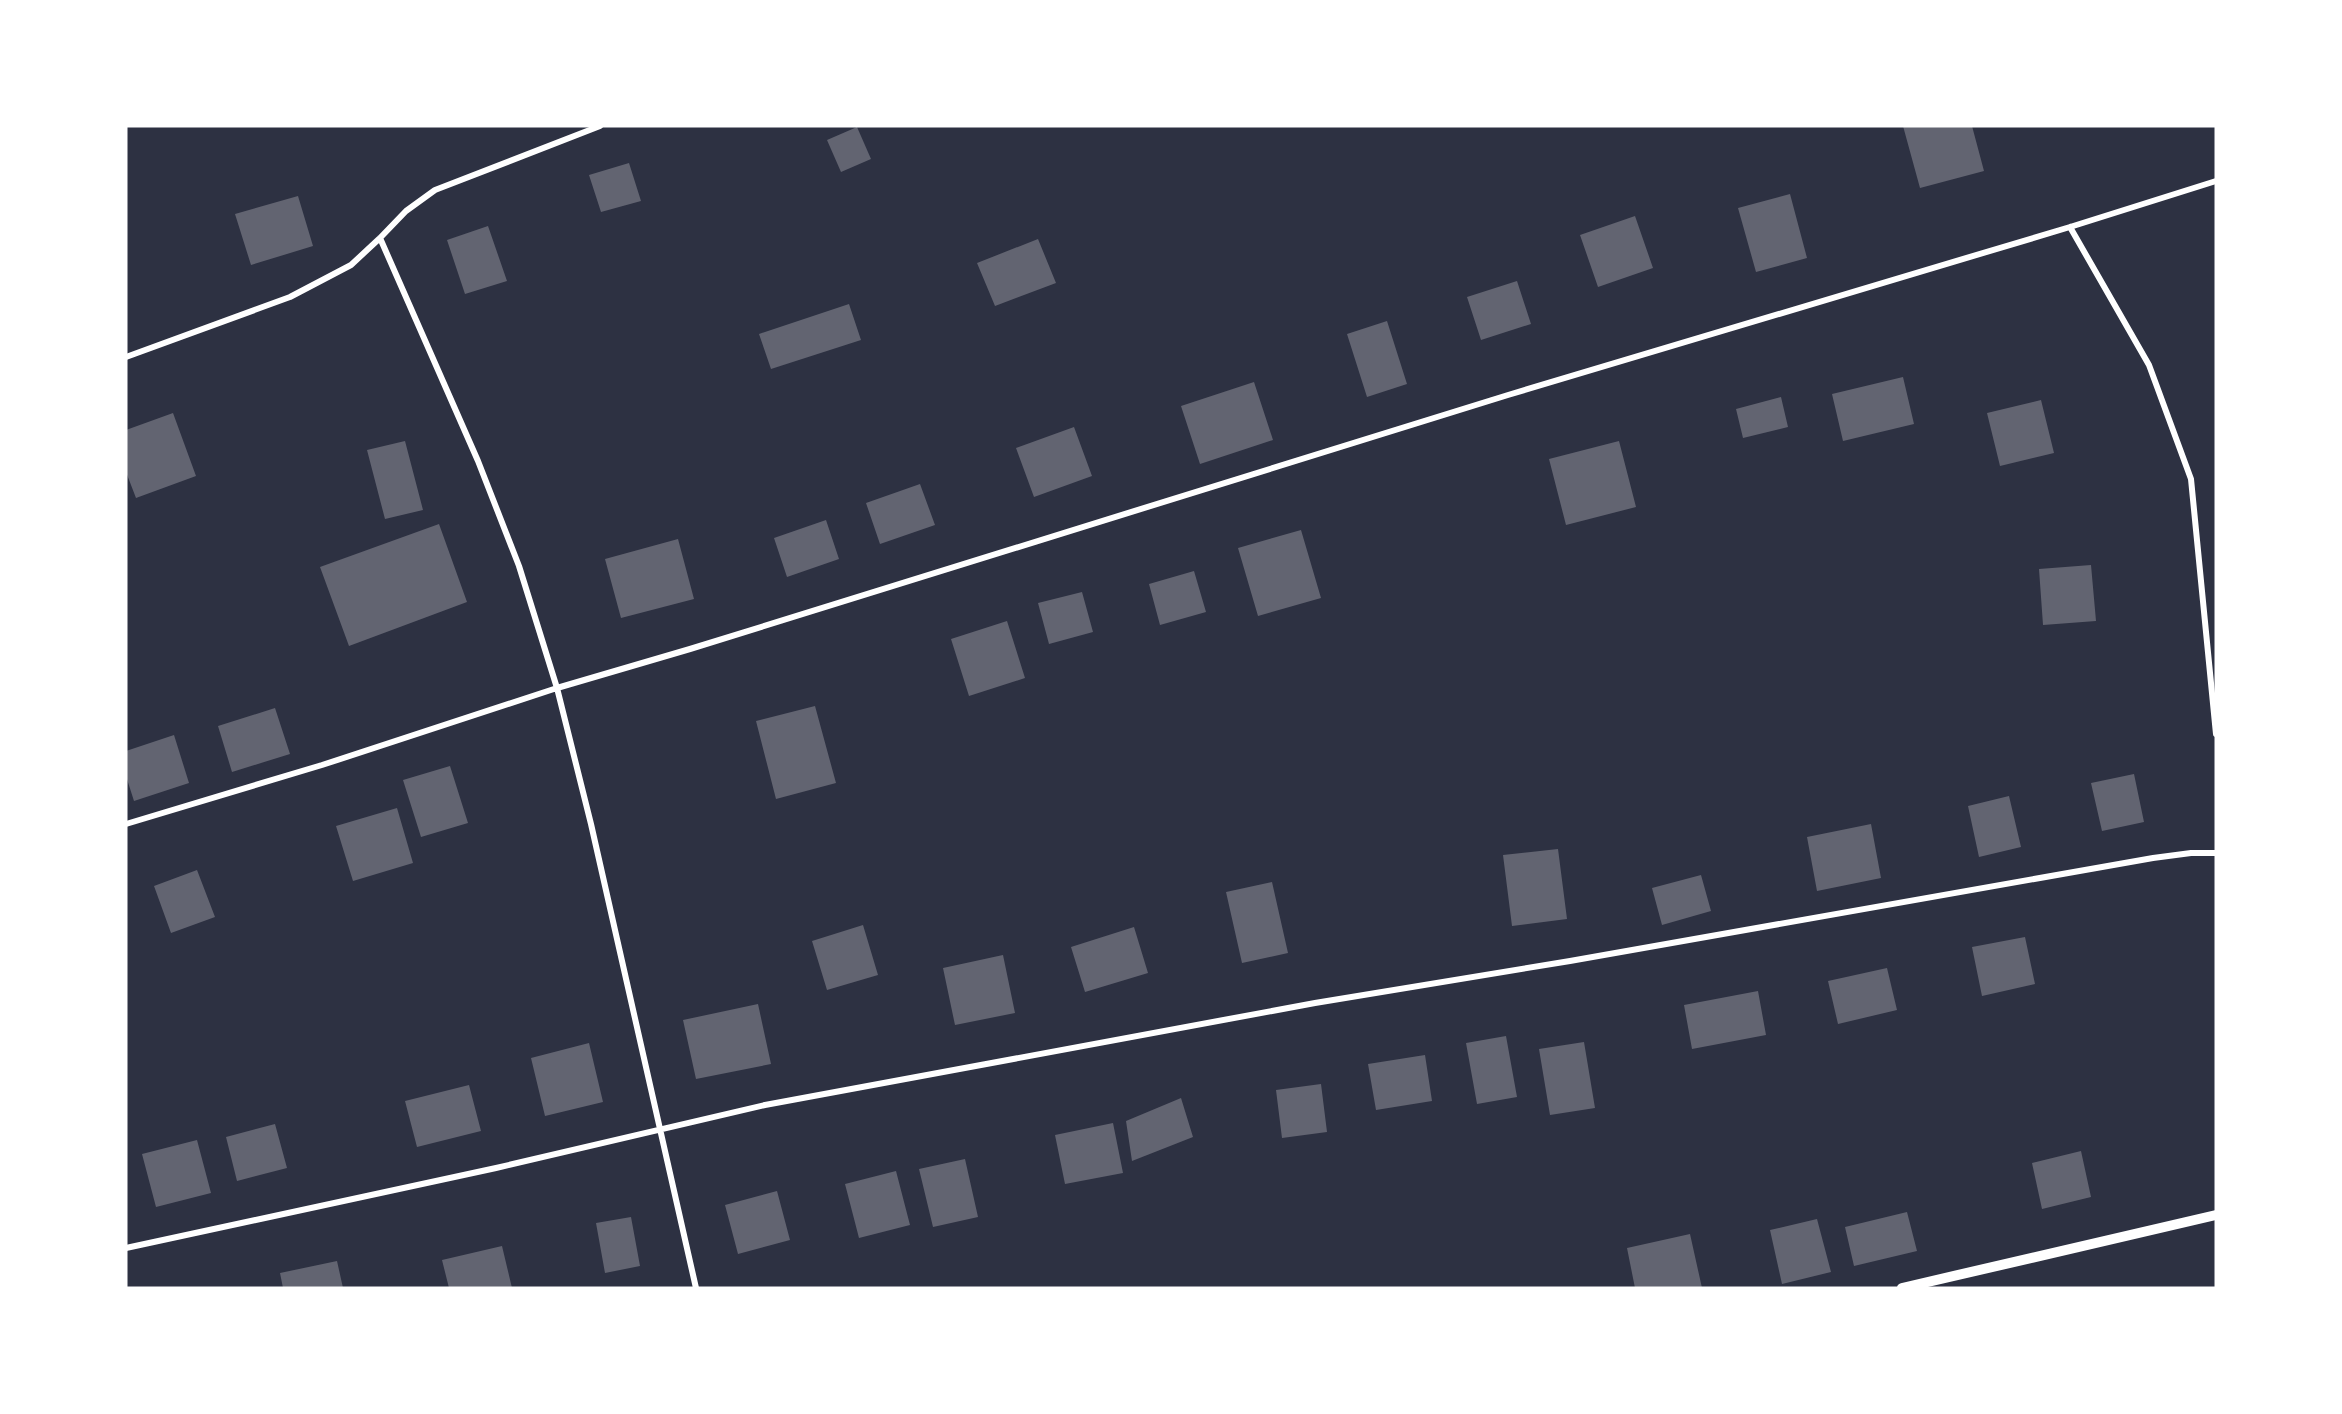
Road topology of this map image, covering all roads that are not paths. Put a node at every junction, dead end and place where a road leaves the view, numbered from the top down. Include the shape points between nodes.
1 (600, 126) edge
2 (2216, 181) edge
3 (2070, 227) junction
4 (380, 238) junction
5 (126, 357) edge
6 (557, 688) junction
7 (2216, 734) edge
8 (126, 824) edge
9 (2216, 853) edge
10 (659, 1129) junction
11 (2216, 1215) edge
12 (126, 1248) edge
13 (696, 1288) edge
14 (1902, 1288) edge

1 - 4 street via 435,190 406,211
2 - 3 street
3 - 6 street
3 - 7 street via 2149,365 2191,479
4 - 5 street via 351,265 290,297
4 - 6 street via 478,461 519,566
6 - 8 street
6 - 10 street
9 - 10 street via 2153,858 1315,1003 777,1103
10 - 12 street
10 - 13 street
11 - 14 street

